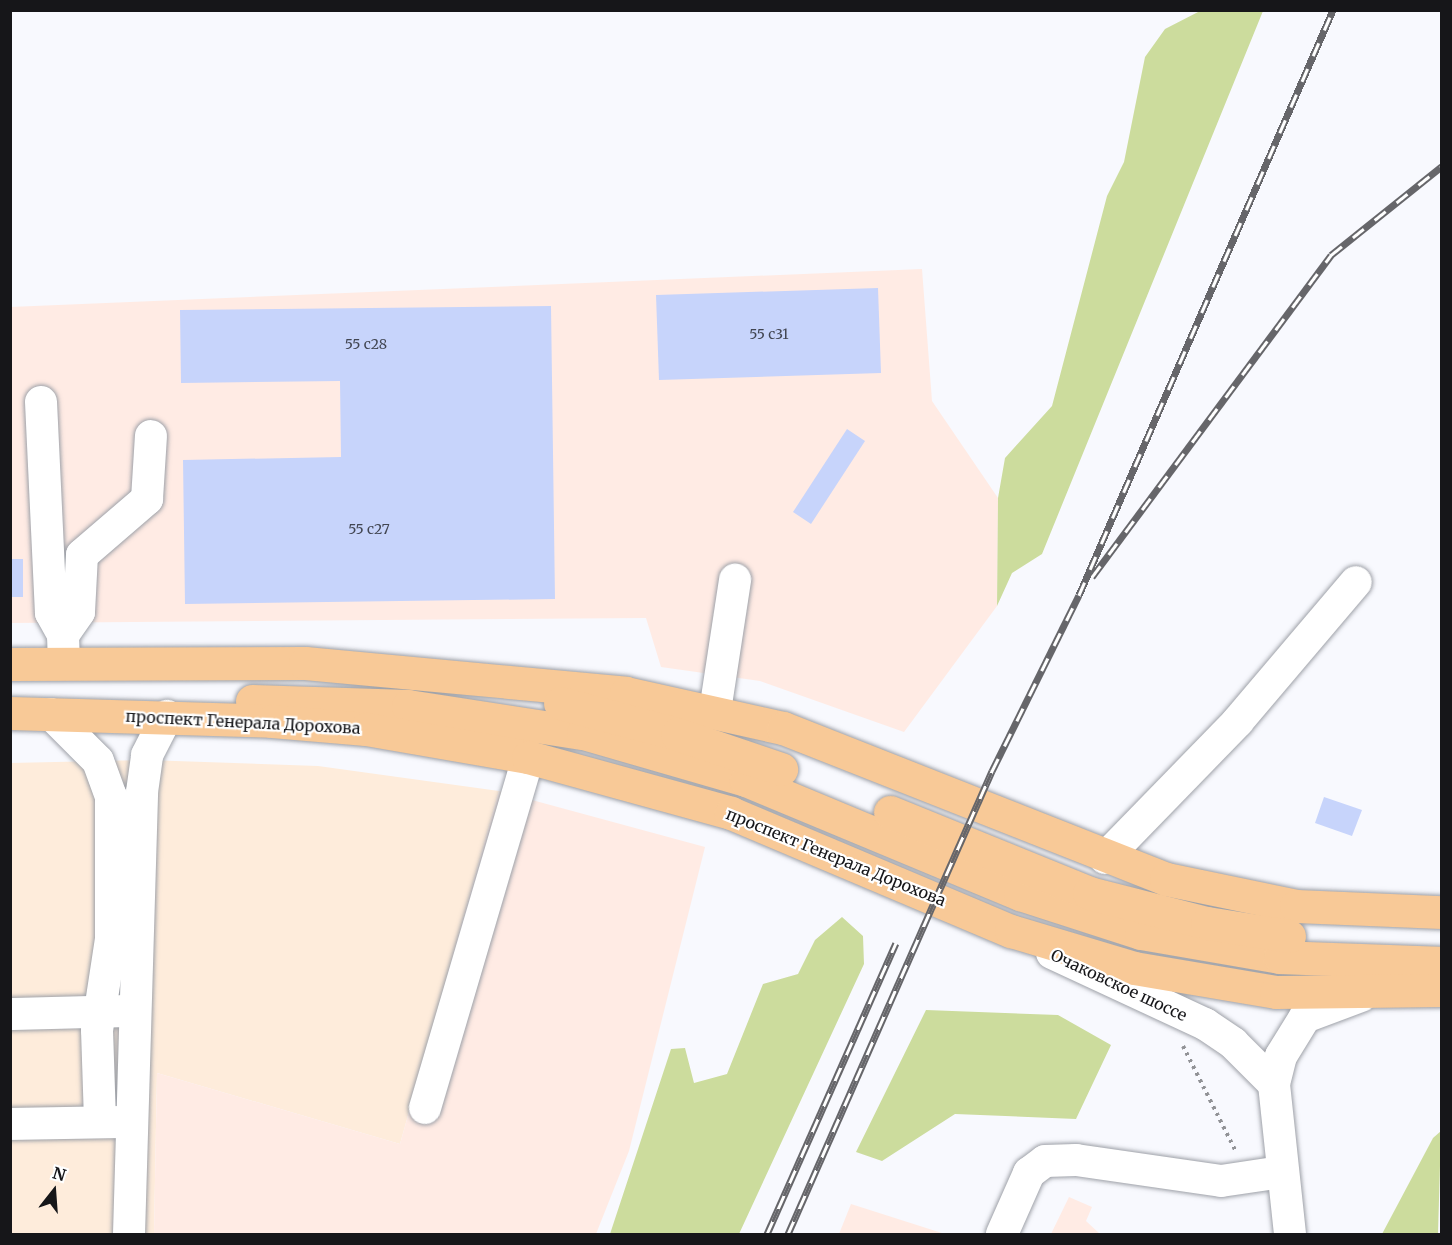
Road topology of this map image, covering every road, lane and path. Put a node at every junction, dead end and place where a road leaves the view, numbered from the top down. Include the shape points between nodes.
1 (41, 402) dead end
2 (151, 436) dead end
3 (735, 580) dead end
4 (1356, 582) dead end
5 (63, 649) junction
6 (10, 664) edge
7 (412, 671) junction
8 (715, 711) junction
9 (10, 713) edge
10 (51, 714) junction
11 (167, 716) junction
12 (528, 757) junction
13 (1105, 858) junction
14 (951, 905) junction
15 (1442, 912) edge
16 (1442, 940) edge
17 (1442, 963) edge
18 (1442, 990) edge
19 (1370, 994) junction
20 (135, 1010) junction
21 (101, 1011) junction
22 (10, 1014) edge
23 (1177, 1038) dead end
24 (1274, 1084) junction
25 (425, 1108) dead end
26 (133, 1121) junction
27 (100, 1122) junction
28 (10, 1124) edge
29 (1236, 1152) dead end
30 (1282, 1172) junction
31 (129, 1234) edge
32 (1002, 1234) edge
33 (1290, 1234) edge

1 - 5 street via 51,613
2 - 5 street via 147,499 82,555 79,612
3 - 8 street
4 - 13 street via 1238,721
5 - 6 main road
5 - 7 main road
7 - 8 main road via 626,693
7 - 16 main road via 592,710 752,758 1030,872 1146,910 1278,935
8 - 13 main road via 855,754
9 - 10 main road, проспект Генерала Дорохова
9 - 17 main road, проспект Генерала Дорохова via 309,700 519,721 583,733 746,780 1020,894 1141,933 1280,957
10 - 11 main road, проспект Генерала Дорохова
10 - 21 street via 98,761 111,796 111,939
11 - 12 main road, проспект Генерала Дорохова via 366,729
11 - 20 street via 147,755 142,792
12 - 14 main road, проспект Генерала Дорохова via 731,813
12 - 25 street
13 - 15 main road via 1220,892 1296,906
14 - 19 main road, проспект Генерала Дорохова via 1073,951 1201,982 1276,992
14 - 24 street, Очаковское шоссе via 1204,1024 1233,1043
18 - 19 main road, проспект Генерала Дорохова
19 - 24 street via 1305,1017 1281,1056
20 - 21 street
20 - 26 street
21 - 22 street
21 - 27 street
23 - 29 path
24 - 30 street
26 - 27 street
26 - 31 street
27 - 28 street
30 - 32 street via 1221,1181 1077,1160 1045,1161 1029,1173
30 - 33 street

